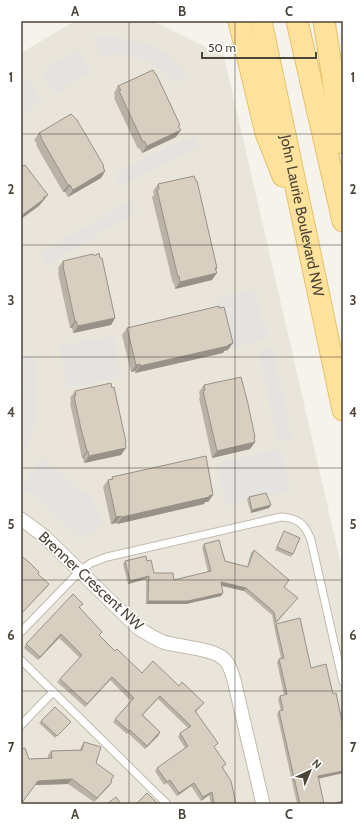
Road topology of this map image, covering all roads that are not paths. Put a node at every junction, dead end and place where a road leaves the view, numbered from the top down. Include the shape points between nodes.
1 (239, 21) edge
2 (261, 21) edge
3 (297, 21) edge
4 (324, 21) edge
5 (343, 143) edge
6 (343, 221) edge
7 (304, 226) junction
8 (343, 410) edge
9 (21, 519) edge
10 (80, 571) junction
11 (21, 632) edge
12 (21, 660) edge
13 (343, 682) edge
14 (53, 692) junction
15 (21, 725) edge
16 (167, 804) edge
17 (264, 804) edge

1 - 7 main road via 266,133
2 - 7 main road, John Laurie Boulevard NW
3 - 6 main road
4 - 5 main road
7 - 8 main road, John Laurie Boulevard NW
9 - 10 street, Brenner Crescent NW via 44,536
10 - 11 lane
10 - 13 lane via 106,557 281,517 293,518 308,531 311,540
10 - 17 street, Brenner Crescent NW via 138,628 149,635 163,642 215,653 225,660 234,680
12 - 14 lane
14 - 15 lane
14 - 16 lane

